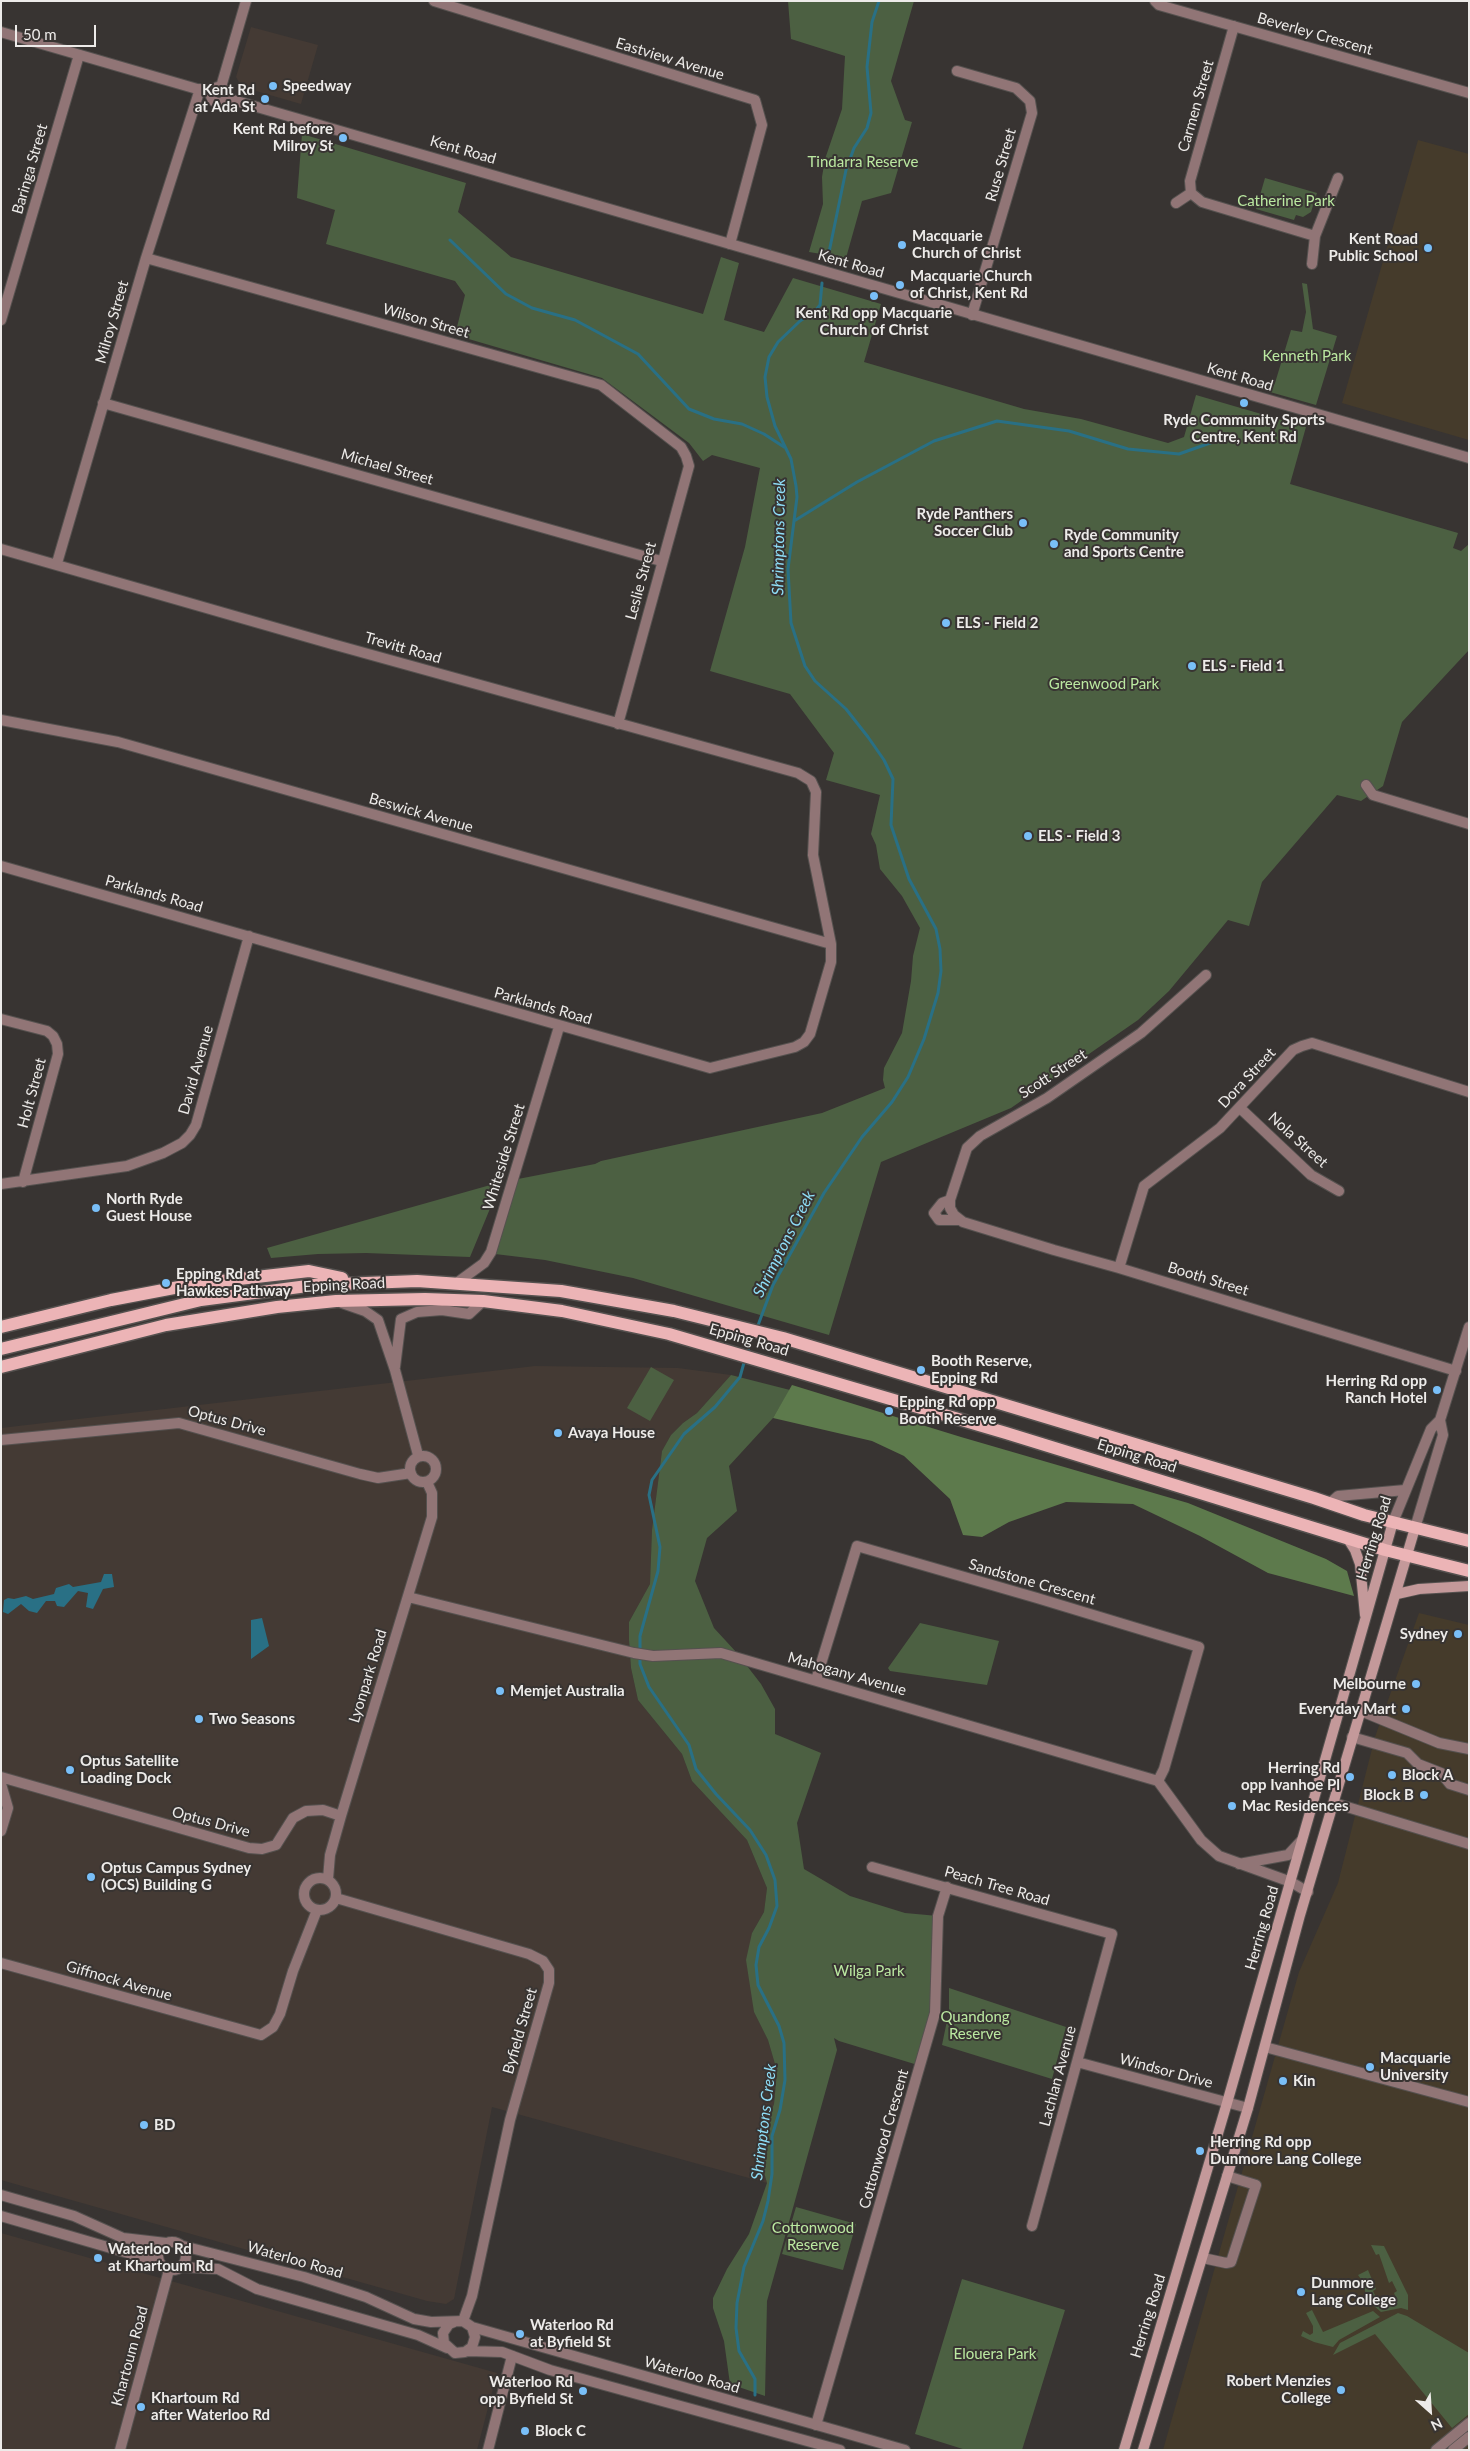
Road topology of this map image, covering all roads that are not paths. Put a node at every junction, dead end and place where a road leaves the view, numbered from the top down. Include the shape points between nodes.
1 (246, 1) edge
2 (434, 1) edge
3 (1155, 1) edge
4 (1234, 26) junction
5 (1, 32) edge
6 (79, 55) junction
7 (958, 72) dead end
8 (221, 88) junction
9 (200, 89) junction
10 (211, 93) junction
11 (1469, 93) edge
12 (226, 98) junction
13 (1338, 178) dead end
14 (1191, 193) junction
15 (1176, 203) dead end
16 (1315, 236) junction
17 (730, 244) junction
18 (146, 258) junction
19 (1312, 264) dead end
20 (972, 315) junction
21 (1, 320) edge
22 (103, 403) junction
23 (681, 448) joint
24 (1469, 458) edge
25 (1, 549) edge
26 (662, 560) junction
27 (57, 564) junction
28 (1, 720) edge
29 (618, 724) junction
30 (798, 773) joint
31 (1366, 785) dead end
32 (1469, 824) edge
33 (1, 866) edge
34 (249, 936) junction
35 (831, 944) junction
36 (1206, 975) dead end
37 (1, 1019) edge
38 (558, 1027) junction
39 (1469, 1092) edge
40 (1240, 1108) junction
41 (23, 1182) junction
42 (1, 1184) edge
43 (1339, 1191) dead end
44 (950, 1200) junction
45 (956, 1217) junction
46 (1119, 1268) junction
47 (359, 1281) junction
48 (458, 1282) junction
49 (336, 1300) junction
50 (483, 1302) junction
51 (1, 1327) edge
52 (1469, 1327) edge
53 (1, 1349) edge
54 (49, 1355) junction
55 (1, 1367) edge
56 (395, 1370) junction
57 (1456, 1371) junction
58 (1, 1374) edge
59 (1440, 1420) junction
60 (1, 1440) edge
61 (418, 1455) junction
62 (411, 1473) junction
63 (427, 1482) junction
64 (1405, 1490) junction
65 (1330, 1503) junction
66 (1393, 1522) junction
67 (1415, 1528) junction
68 (1348, 1539) junction
69 (1469, 1541) edge
70 (1385, 1550) junction
71 (1408, 1556) junction
72 (1469, 1571) edge
73 (1469, 1586) edge
74 (1397, 1594) junction
75 (408, 1597) junction
76 (1365, 1618) junction
77 (816, 1680) junction
78 (1360, 1711) junction
79 (1352, 1737) junction
80 (1469, 1749) edge
81 (1, 1777) edge
82 (1158, 1781) junction
83 (1, 1784) edge
84 (1469, 1790) edge
85 (1334, 1803) junction
86 (341, 1816) junction
87 (1, 1830) edge
88 (1304, 1837) junction
89 (1469, 1844) edge
90 (1238, 1864) junction
91 (872, 1867) dead end
92 (328, 1879) junction
93 (1290, 1882) junction
94 (947, 1887) junction
95 (1308, 1892) junction
96 (336, 1898) junction
97 (317, 1910) junction
98 (1112, 1934) joint
99 (1, 1963) edge
100 (1265, 2047) junction
101 (1077, 2062) junction
102 (1227, 2102) junction
103 (1469, 2102) edge
104 (1248, 2108) junction
105 (1227, 2176) junction
106 (1, 2195) edge
107 (1, 2216) edge
108 (1032, 2226) dead end
109 (166, 2243) junction
110 (183, 2246) junction
111 (1203, 2258) junction
112 (159, 2262) junction
113 (181, 2267) junction
114 (169, 2270) junction
115 (458, 2321) junction
116 (472, 2327) junction
117 (447, 2348) junction
118 (468, 2351) junction
119 (512, 2356) junction
120 (1469, 2423) edge
121 (816, 2425) junction
122 (1469, 2437) edge
123 (120, 2450) edge
124 (488, 2450) edge
125 (840, 2450) edge
126 (905, 2450) edge
127 (1124, 2450) edge
128 (1143, 2450) edge
129 (1436, 2450) edge
130 (1453, 2450) edge

1 - 8 street
2 - 17 street, Eastview Avenue via 756,100 762,125
3 - 4 street, Beverley Crescent via 1159,5
4 - 11 street, Beverley Crescent
4 - 14 street, Carmen Street via 1190,181
5 - 6 street
6 - 9 street
6 - 21 street, Baringa Street
7 - 20 street, Ruse Street via 1016,88 1030,101 1032,113
8 - 10 street
8 - 12 street via 226,92
9 - 10 street
9 - 18 street, Milroy Street
10 - 12 street via 216,102
12 - 17 street, Kent Road
13 - 16 street
14 - 15 street
14 - 16 street via 1202,202
16 - 19 street
17 - 20 street, Kent Road
18 - 22 street, Milroy Street
18 - 23 street, Wilson Street via 601,385
20 - 24 street, Kent Road
22 - 26 street, Michael Street
22 - 27 street, Milroy Street
23 - 26 street, Leslie Street via 689,466
25 - 27 street, Trevitt Road
26 - 29 street, Leslie Street
27 - 29 street, Trevitt Road
28 - 35 street, Beswick Avenue via 118,742
29 - 30 street, Trevitt Road
30 - 35 street, Parklands Road via 812,781 816,792 813,855
31 - 32 street via 1373,795
33 - 34 street, Parklands Road
34 - 38 street, Parklands Road
34 - 41 street, David Avenue via 196,1124 190,1135 163,1153 127,1166
35 - 38 street, Parklands Road via 831,962 810,1034 795,1047 710,1068
36 - 44 street, Scott Street via 1141,1033 1047,1098 980,1136 967,1148
37 - 41 street, Holt Street via 46,1032 57,1044 58,1054
38 - 48 street, Whiteside Street via 489,1258 479,1269
39 - 40 street, Dora Street via 1312,1043 1294,1050
40 - 43 street, Nola Street via 1311,1175
40 - 46 street, Dora Street via 1220,1128 1144,1186
41 - 42 street, David Avenue
44 - 45 street via 950,1208
44 - 45 street, Booth Street via 942,1203 934,1213 940,1220
45 - 46 street, Booth Street
46 - 57 street, Booth Street
47 - 48 main road, Epping Road
47 - 51 main road via 309,1272 250,1276 151,1292
47 - 53 main road, Epping Road via 201,1300
48 - 65 main road, Epping Road via 562,1291 712,1319
49 - 50 main road, Epping Road
49 - 54 main road, Epping Road via 201,1318
49 - 56 street via 365,1311 378,1320
50 - 56 street via 469,1314 442,1310 417,1312 401,1319
50 - 68 main road, Epping Road via 562,1310 707,1345
52 - 57 street, Herring Road
54 - 55 main road, Epping Road
54 - 58 main road
56 - 61 street
57 - 59 street, Herring Road
59 - 64 street, Herring Road via 1431,1430
59 - 67 street, Herring Road via 1443,1436
60 - 62 street, Optus Drive via 179,1422 378,1478
61 - 62 street via 411,1464
61 - 63 street via 430,1458 436,1465 436,1475
62 - 63 street via 415,1479
63 - 75 street, Lyonpark Road via 432,1493 432,1517
64 - 65 street via 1338,1496
64 - 66 street, Herring Road
65 - 66 main road, Epping Road
66 - 67 main road, Epping Road
66 - 70 main road, Herring Road
67 - 69 main road, Epping Road
67 - 71 main road, Herring Road
68 - 70 main road, Epping Road
68 - 76 main road via 1360,1564
70 - 71 main road, Epping Road
70 - 76 main road, Herring Road
71 - 72 main road, Epping Road
71 - 74 main road, Herring Road
73 - 74 main road via 1419,1588
74 - 78 main road, Herring Road
75 - 77 street, Mahogany Avenue via 634,1653 653,1656 721,1653
75 - 86 street, Lyonpark Road
76 - 88 main road, Herring Road
77 - 82 street, Mahogany Avenue
77 - 82 street, Sandstone Crescent via 857,1546 1037,1598 1199,1647
78 - 79 main road, Herring Road
78 - 80 street via 1439,1743
79 - 84 street via 1407,1753 1418,1764 1441,1774 1450,1784
79 - 85 main road, Herring Road
81 - 86 street, Optus Drive via 249,1848 276,1845 293,1818 306,1811 323,1810
82 - 90 street via 1201,1840 1219,1856
83 - 87 street via 8,1808
85 - 89 street
85 - 95 main road, Herring Road
86 - 92 street, Lyonpark Road via 330,1855
88 - 90 street via 1288,1855
88 - 93 main road, Herring Road
90 - 93 street
91 - 94 street, Peach Tree Road
92 - 96 street via 336,1888
92 - 97 street via 317,1878 305,1888 307,1904
93 - 95 street
93 - 102 main road, Herring Road
94 - 98 street, Peach Tree Road
94 - 121 street, Cottonwood Crescent via 938,1916 936,2013
95 - 100 main road, Herring Road
96 - 97 street via 326,1909
96 - 115 street, Byfield Street via 529,1954 542,1961 549,1970 546,1996 510,2120 472,2296
97 - 99 street, Giffnock Avenue via 280,2014 272,2027 261,2035
98 - 101 street, Lachlan Avenue
100 - 103 street
100 - 104 main road, Herring Road
101 - 102 street, Windsor Drive
101 - 108 street, Lachlan Avenue
102 - 104 street, Windsor Drive
102 - 127 main road, Herring Road
104 - 105 main road, Herring Road
105 - 111 main road, Herring Road
105 - 111 street via 1256,2185 1231,2262
106 - 109 street via 74,2216 124,2238
107 - 112 street
109 - 110 street via 176,2242
109 - 112 street via 158,2253
110 - 113 street via 187,2256
110 - 115 street, Waterloo Road via 304,2277 366,2297 414,2319
111 - 128 main road, Herring Road
112 - 114 street
113 - 114 street
113 - 117 street via 218,2269 257,2289 418,2335
114 - 123 street, Khartoum Road
115 - 116 street
115 - 117 street via 449,2324 443,2333
116 - 118 street via 476,2337
116 - 121 street, Waterloo Road
117 - 118 street via 455,2353
118 - 119 street via 490,2350
119 - 124 street
119 - 125 street via 550,2370
120 - 129 street
121 - 126 street, Waterloo Road
122 - 130 street

